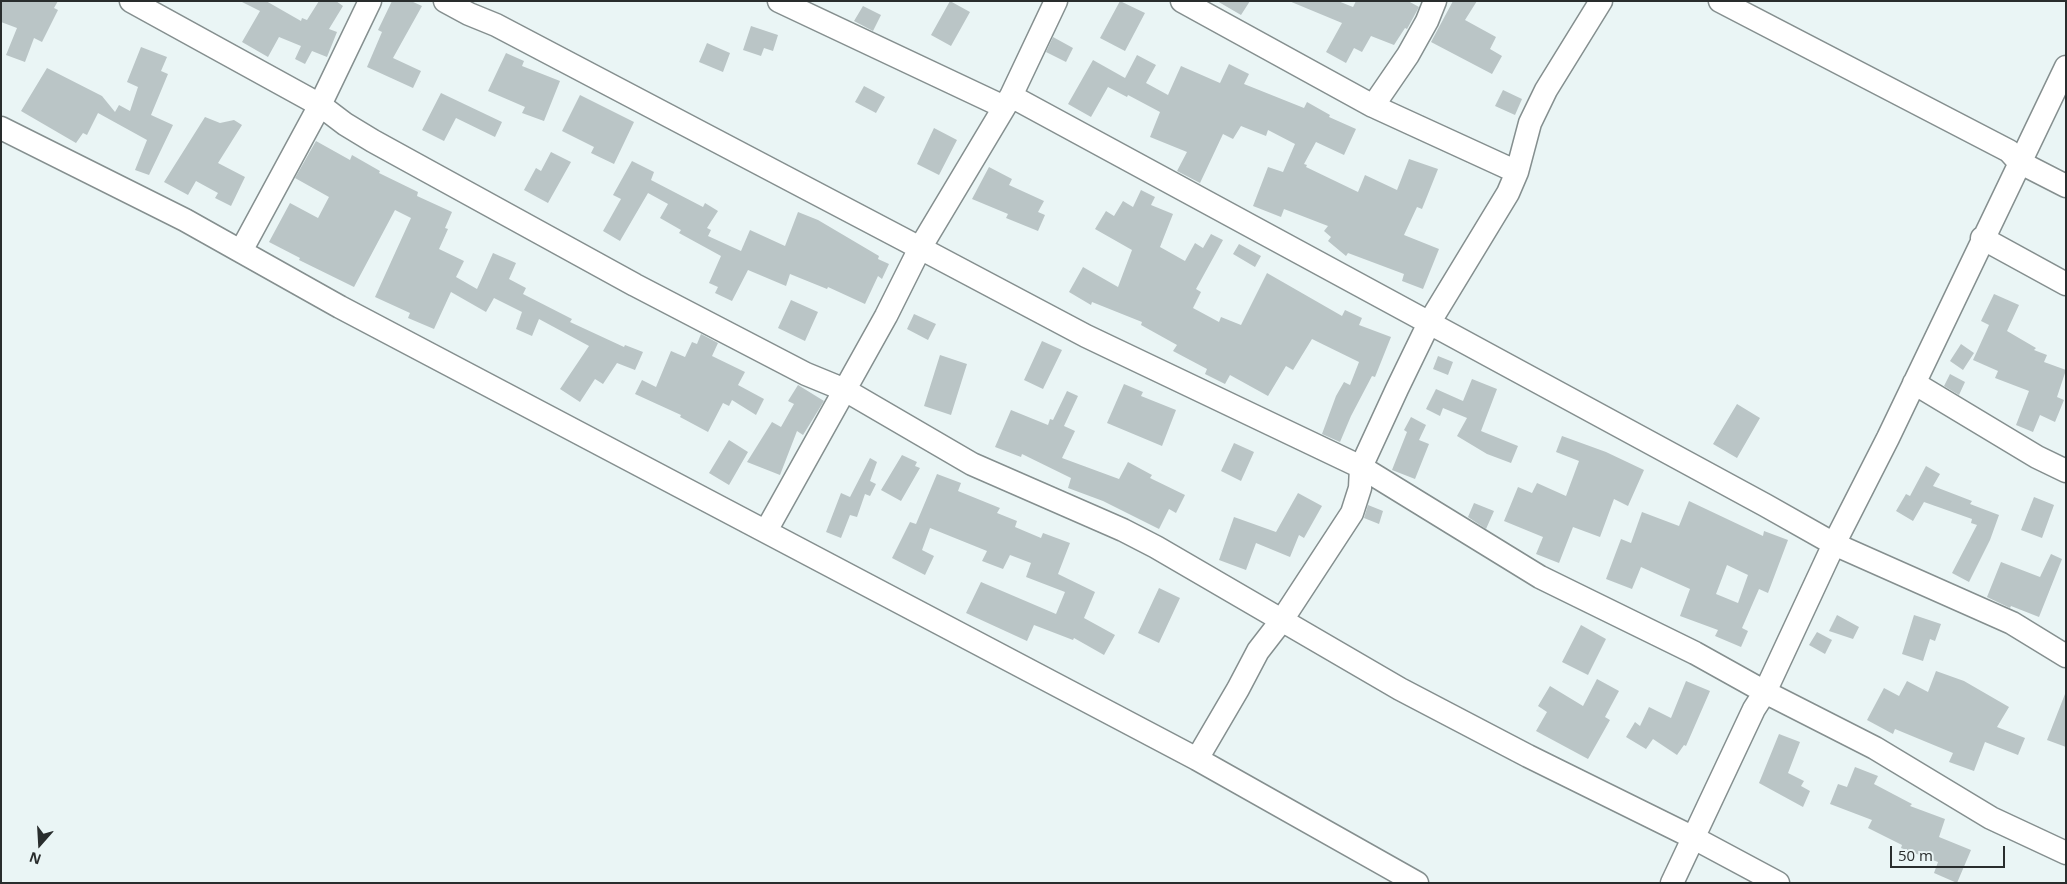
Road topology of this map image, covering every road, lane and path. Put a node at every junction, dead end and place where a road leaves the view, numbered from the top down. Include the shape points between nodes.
1 (130, 1) edge
2 (370, 1) edge
3 (445, 1) edge
4 (779, 1) edge
5 (1056, 1) edge
6 (1182, 1) edge
7 (1435, 1) edge
8 (1601, 1) edge
9 (1720, 1) edge
10 (2066, 67) edge
11 (1008, 102) junction
12 (320, 105) junction
13 (1373, 106) junction
14 (1, 128) edge
15 (1489, 160) junction
16 (2019, 162) junction
17 (1517, 172) junction
18 (2066, 186) edge
19 (1508, 193) junction
20 (1982, 238) junction
21 (920, 248) junction
22 (240, 251) junction
23 (2066, 284) edge
24 (1430, 323) junction
25 (1914, 383) junction
26 (844, 390) junction
27 (1361, 467) junction
28 (2066, 472) edge
29 (766, 531) junction
30 (1834, 544) junction
31 (1282, 620) junction
32 (2066, 656) edge
33 (1764, 692) junction
34 (1197, 759) junction
35 (1694, 838) junction
36 (2066, 853) edge
37 (1417, 883) edge
38 (1672, 883) edge
39 (1778, 883) edge

1 - 12 street
2 - 12 street
3 - 21 street
4 - 11 street
5 - 11 street
6 - 13 street
7 - 13 street via 1408,55
8 - 17 street via 1546,90 1530,123
9 - 16 street via 2009,151
10 - 16 street
11 - 21 street
11 - 24 street
12 - 22 street
12 - 26 street via 373,141 635,285 806,374
13 - 15 street
14 - 22 street via 73,162
15 - 17 street
15 - 19 street
16 - 18 street
16 - 20 street
17 - 19 street
19 - 24 street
20 - 23 street
20 - 25 street
21 - 26 street
21 - 27 street via 1086,336
22 - 29 street via 349,312
24 - 27 street
24 - 30 street
25 - 28 street
25 - 30 street
26 - 29 street
26 - 31 street via 972,464 1123,530
27 - 31 street via 1360,488 1352,513
27 - 33 street via 1540,577 1695,653
29 - 34 street
30 - 32 street via 2012,623
30 - 33 street
31 - 34 street via 1258,651
31 - 35 street via 1400,689
33 - 35 street
33 - 36 street via 1875,748 1991,818
34 - 37 street
35 - 38 street
35 - 39 street

